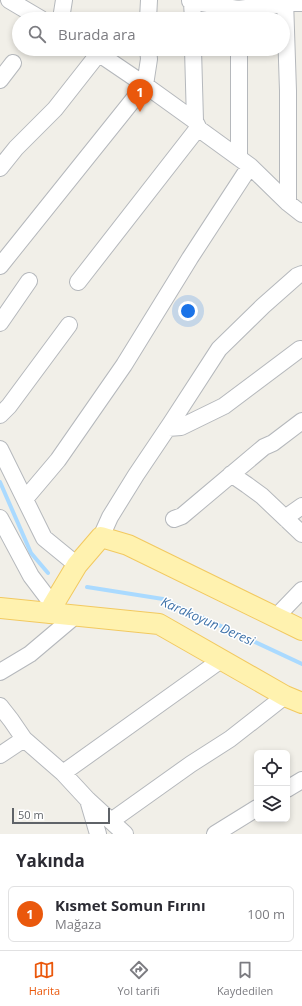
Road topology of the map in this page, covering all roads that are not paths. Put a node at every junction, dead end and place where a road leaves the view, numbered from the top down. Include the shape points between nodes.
1 (10, 0) edge
2 (64, 0) edge
3 (149, 0) edge
4 (190, 0) edge
5 (285, 2) edge
6 (302, 3) edge
7 (238, 9) edge
8 (30, 12) edge
9 (62, 12) edge
10 (148, 12) edge
11 (192, 12) edge
12 (285, 12) edge
13 (92, 56) edge
14 (102, 56) edge
15 (149, 56) edge
16 (193, 56) edge
17 (239, 56) edge
18 (287, 56) edge
19 (13, 63) dead end
20 (0, 80) edge
21 (145, 85) junction
22 (196, 124) junction
23 (244, 162) junction
24 (0, 168) edge
25 (288, 203) junction
26 (302, 214) edge
27 (0, 266) edge
28 (302, 274) edge
29 (29, 281) dead end
30 (78, 282) dead end
31 (0, 323) edge
32 (69, 325) dead end
33 (300, 349) dead end
34 (0, 415) edge
35 (302, 421) edge
36 (168, 428) junction
37 (0, 449) edge
38 (231, 474) junction
39 (25, 499) junction
40 (302, 506) edge
41 (0, 518) edge
42 (285, 518) junction
43 (174, 519) dead end
44 (302, 534) edge
45 (101, 537) junction
46 (77, 565) junction
47 (302, 590) edge
48 (0, 608) edge
49 (51, 609) junction
50 (75, 616) junction
51 (276, 617) junction
52 (302, 630) edge
53 (221, 660) junction
54 (0, 672) edge
55 (294, 699) edge
56 (0, 706) edge
57 (24, 739) junction
58 (0, 754) edge
59 (63, 773) junction
60 (302, 780) edge
61 (290, 787) edge
62 (88, 800) junction
63 (254, 810) edge
64 (111, 821) junction
65 (98, 834) edge
66 (125, 834) edge
67 (215, 834) edge

1 - 8 street
2 - 9 street
3 - 10 street
4 - 7 street
4 - 11 street
5 - 6 street
5 - 7 street
5 - 12 street
13 - 24 street via 55,109
14 - 21 street
15 - 21 street
16 - 22 street
17 - 23 street
18 - 25 street
19 - 20 street
21 - 22 street
21 - 27 street
22 - 23 street
22 - 30 street
23 - 25 street
23 - 39 street via 190,258 119,371 58,460
25 - 26 street
28 - 36 street via 263,306 219,349
29 - 31 street
32 - 34 street
33 - 36 street via 224,406 181,427
35 - 38 street
36 - 45 street via 110,517
37 - 39 street
38 - 42 street via 262,496
38 - 43 street via 182,516
39 - 46 street via 44,538
40 - 42 street
41 - 49 street via 30,576
42 - 44 street
45 - 46 main road
45 - 51 main road via 128,545
46 - 49 main road
47 - 51 street
48 - 49 main road
49 - 50 main road
50 - 53 main road via 158,624
50 - 54 street via 30,654
51 - 52 main road
53 - 55 main road
53 - 59 street
55 - 64 street via 191,764
56 - 57 street
57 - 58 street
57 - 59 street
59 - 62 street
60 - 61 street
62 - 64 street
62 - 65 street
63 - 67 street
64 - 66 street

